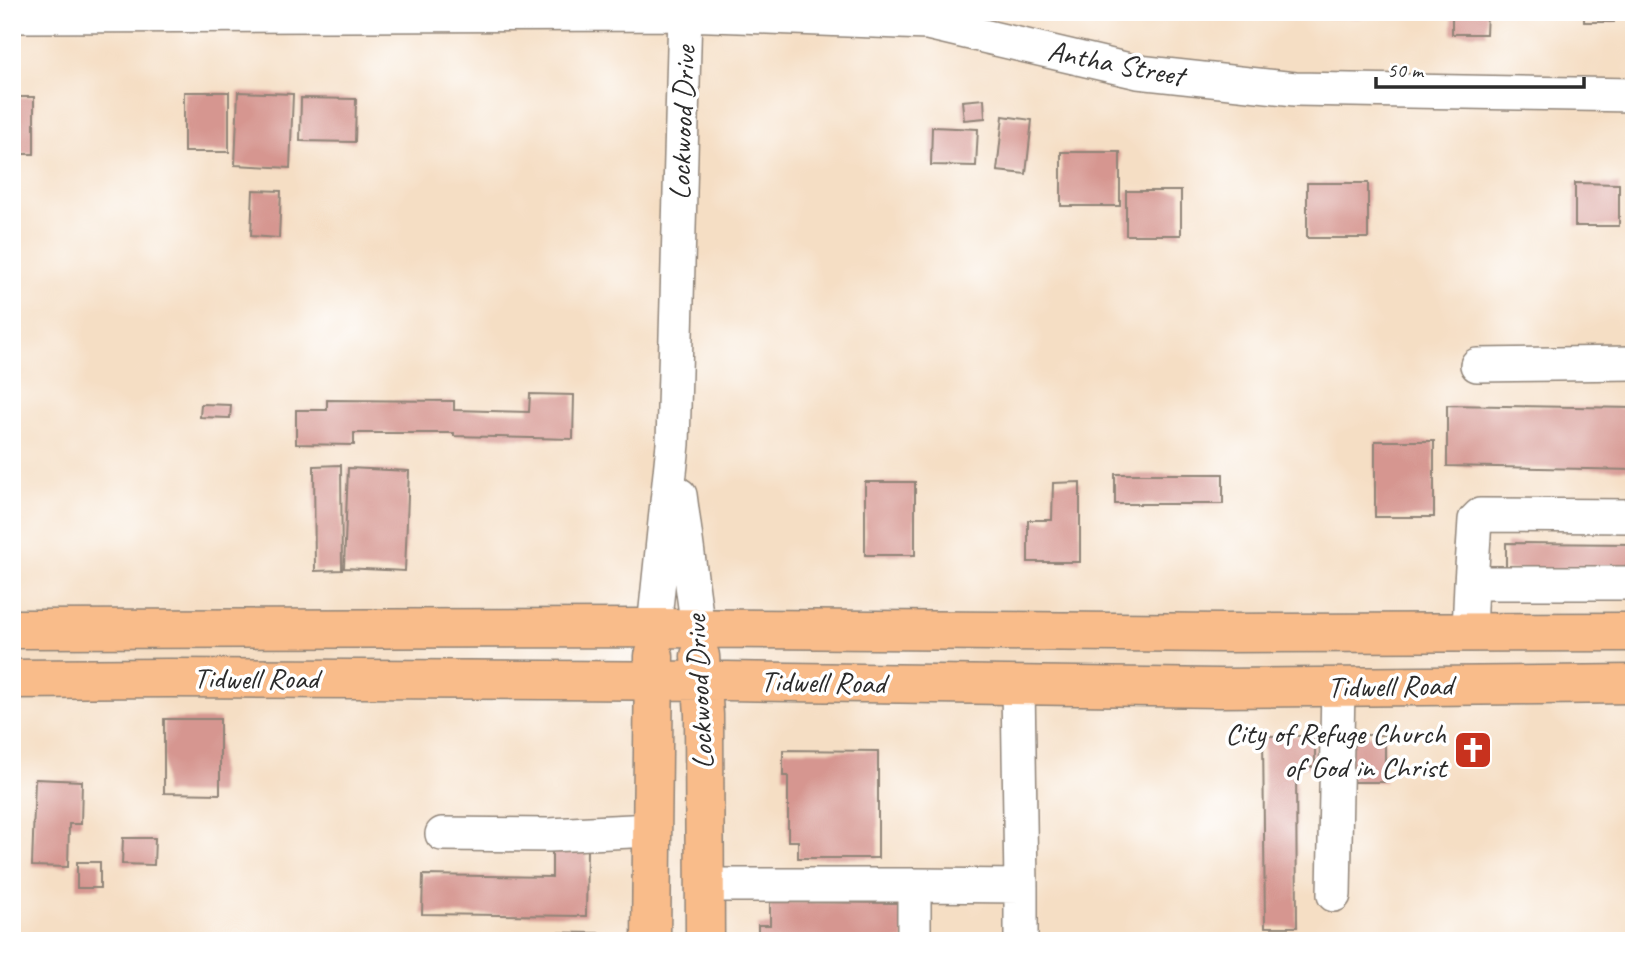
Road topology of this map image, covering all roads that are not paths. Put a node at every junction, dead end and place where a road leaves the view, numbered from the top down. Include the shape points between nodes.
1 (685, 13) edge
2 (12, 16) edge
3 (1634, 95) edge
4 (1634, 363) edge
5 (1477, 365) dead end
6 (673, 444) junction
7 (1634, 516) edge
8 (1471, 583) junction
9 (1585, 583) junction
10 (1634, 583) edge
11 (170, 628) junction
12 (654, 628) junction
13 (12, 629) edge
14 (698, 629) junction
15 (1469, 632) junction
16 (1584, 632) junction
17 (1634, 632) edge
18 (1223, 633) junction
19 (12, 678) edge
20 (170, 678) junction
21 (654, 681) junction
22 (702, 681) junction
23 (1634, 684) edge
24 (1018, 685) junction
25 (1338, 687) junction
26 (1219, 688) junction
27 (652, 830) junction
28 (442, 834) dead end
29 (705, 885) junction
30 (914, 885) junction
31 (1021, 886) junction
32 (1334, 895) dead end
33 (650, 941) edge
34 (705, 941) edge
35 (914, 941) edge
36 (1021, 941) edge

1 - 2 street, Antha Street
1 - 3 street, Antha Street via 927,23 1138,72 1295,89
1 - 6 street, Lockwood Drive
4 - 5 street
6 - 12 street, Lockwood Drive
6 - 14 street, Lockwood Drive
7 - 8 street via 1480,515 1475,520
8 - 9 street
8 - 15 street
9 - 10 street
9 - 16 street
11 - 12 main road, Tidwell Road
11 - 13 main road, Tidwell Road
11 - 20 main road
12 - 14 main road, Tidwell Road
12 - 21 main road, Lockwood Drive
14 - 18 main road, Tidwell Road
14 - 22 main road, Lockwood Drive
15 - 16 main road, Tidwell Road
15 - 18 main road, Tidwell Road
16 - 17 main road, Tidwell Road
18 - 26 main road
19 - 20 main road, Tidwell Road
20 - 21 main road, Tidwell Road
21 - 22 main road, Tidwell Road
21 - 27 main road, Lockwood Drive
22 - 24 main road, Tidwell Road
22 - 29 main road, Lockwood Drive
23 - 25 main road, Tidwell Road
24 - 26 main road, Tidwell Road
24 - 31 street
25 - 26 main road, Tidwell Road
25 - 32 street
27 - 28 street
27 - 33 main road, Lockwood Drive
29 - 30 street
29 - 34 main road, Lockwood Drive
30 - 31 street
30 - 35 street
31 - 36 street

